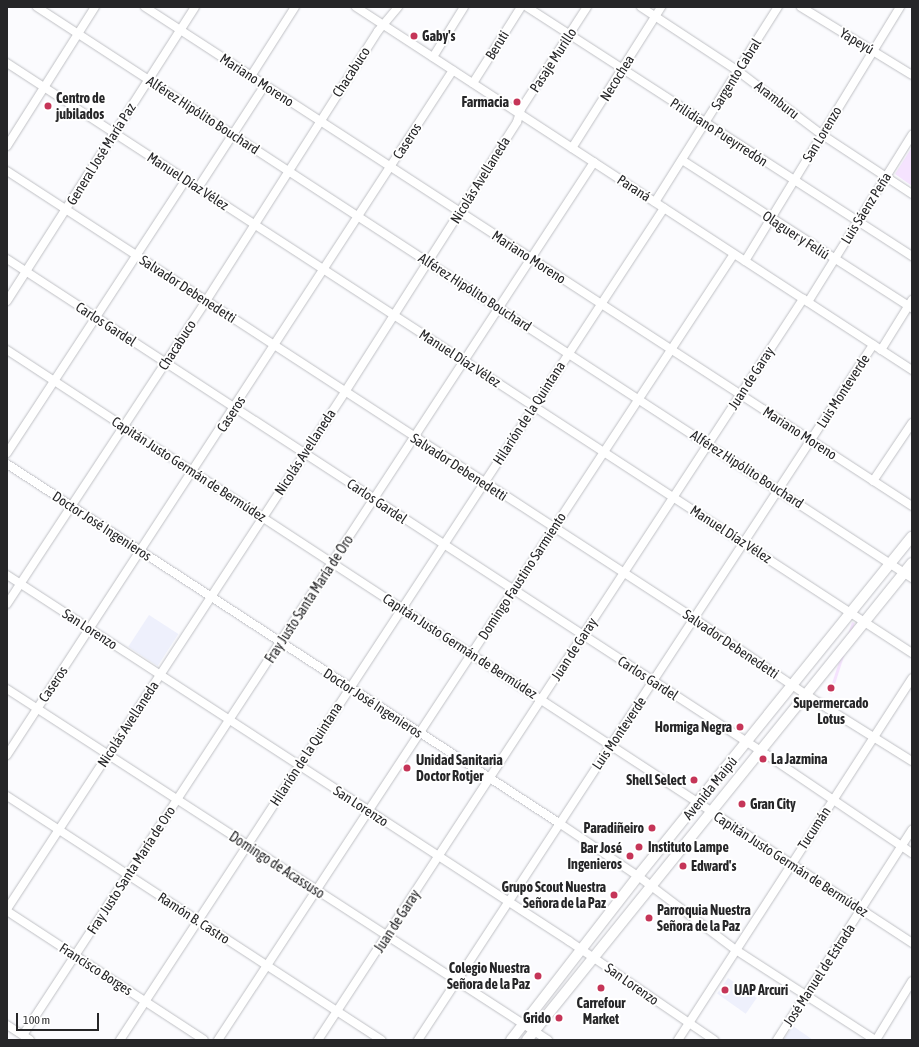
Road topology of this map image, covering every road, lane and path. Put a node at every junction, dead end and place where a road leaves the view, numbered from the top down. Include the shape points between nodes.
1 (37, 7) edge
2 (95, 7) edge
3 (145, 7) edge
4 (195, 7) edge
5 (295, 7) edge
6 (356, 7) edge
7 (398, 7) edge
8 (464, 7) edge
9 (521, 7) edge
10 (527, 7) edge
11 (587, 7) edge
12 (640, 7) edge
13 (661, 7) edge
14 (778, 7) edge
15 (801, 7) edge
16 (900, 7) edge
17 (655, 17) junction
18 (383, 25) junction
19 (180, 30) junction
20 (78, 34) junction
21 (569, 34) junction
22 (874, 51) junction
23 (432, 57) junction
24 (7, 63) edge
25 (622, 69) junction
26 (453, 70) junction
27 (738, 71) junction
28 (912, 75) edge
29 (251, 76) junction
30 (148, 79) junction
31 (473, 83) junction
32 (265, 85) junction
33 (44, 87) junction
34 (520, 114) junction
35 (319, 120) junction
36 (705, 123) junction
37 (114, 132) junction
38 (233, 134) junction
39 (821, 134) junction
40 (912, 135) edge
41 (7, 146) edge
42 (572, 148) junction
43 (682, 160) junction
44 (594, 162) junction
45 (391, 167) junction
46 (288, 170) junction
47 (7, 171) edge
48 (886, 177) junction
49 (186, 179) junction
50 (794, 180) junction
51 (198, 188) junction
52 (912, 194) edge
53 (655, 202) junction
54 (664, 208) junction
55 (66, 210) junction
56 (460, 212) junction
57 (359, 216) junction
58 (771, 220) junction
59 (858, 221) junction
60 (254, 224) junction
61 (734, 254) junction
62 (136, 255) junction
63 (912, 256) edge
64 (531, 258) junction
65 (7, 259) edge
66 (834, 259) junction
67 (745, 261) junction
68 (428, 262) junction
69 (325, 270) junction
70 (26, 272) junction
71 (805, 300) junction
72 (7, 301) edge
73 (206, 301) junction
74 (600, 303) junction
75 (911, 304) edge
76 (499, 307) junction
77 (394, 315) junction
78 (96, 317) junction
79 (873, 345) junction
80 (275, 346) junction
81 (671, 349) junction
82 (7, 350) edge
83 (881, 350) junction
84 (568, 352) junction
85 (464, 361) junction
86 (165, 363) junction
87 (912, 370) edge
88 (54, 380) junction
89 (345, 392) junction
90 (740, 394) junction
91 (638, 398) junction
92 (533, 406) junction
93 (234, 409) junction
94 (912, 423) edge
95 (124, 426) junction
96 (414, 438) junction
97 (811, 440) junction
98 (708, 444) junction
99 (604, 452) junction
100 (7, 453) edge
101 (304, 453) junction
102 (7, 464) edge
103 (194, 471) junction
104 (873, 481) junction
105 (483, 482) junction
106 (779, 489) junction
107 (673, 497) junction
108 (373, 499) junction
109 (71, 506) junction
110 (912, 506) edge
111 (263, 517) junction
112 (553, 528) junction
113 (912, 537) edge
114 (744, 543) junction
115 (442, 545) junction
116 (141, 551) junction
117 (333, 563) junction
118 (912, 563) edge
119 (892, 564) junction
120 (624, 573) junction
121 (7, 575) edge
122 (908, 576) edge
123 (20, 584) junction
124 (513, 590) junction
125 (211, 597) junction
126 (7, 604) edge
127 (402, 609) junction
128 (851, 612) junction
129 (693, 618) junction
130 (865, 621) junction
131 (90, 629) junction
132 (583, 636) junction
133 (281, 643) junction
134 (912, 653) edge
135 (470, 654) junction
136 (160, 675) junction
137 (912, 678) edge
138 (653, 682) junction
139 (792, 685) junction
140 (350, 687) junction
141 (7, 689) edge
142 (806, 695) junction
143 (541, 699) junction
144 (37, 708) junction
145 (229, 720) junction
146 (418, 733) junction
147 (873, 736) junction
148 (747, 742) junction
149 (611, 745) junction
150 (760, 751) junction
151 (7, 755) edge
152 (107, 755) junction
153 (912, 761) edge
154 (299, 765) junction
155 (490, 778) junction
156 (7, 796) edge
157 (177, 800) junction
158 (832, 801) junction
159 (698, 802) junction
160 (368, 810) junction
161 (711, 812) junction
162 (559, 823) junction
163 (59, 830) junction
164 (912, 830) edge
165 (247, 845) junction
166 (902, 847) junction
167 (912, 853) edge
168 (438, 857) junction
169 (792, 864) junction
170 (128, 875) junction
171 (638, 876) junction
172 (649, 886) junction
173 (315, 891) junction
174 (508, 902) junction
175 (861, 909) junction
176 (7, 910) edge
177 (197, 921) junction
178 (388, 936) junction
179 (912, 943) edge
180 (581, 950) junction
181 (736, 950) junction
182 (75, 955) junction
183 (592, 957) junction
184 (266, 966) junction
185 (456, 981) junction
186 (912, 981) edge
187 (806, 995) junction
188 (145, 1001) junction
189 (337, 1012) junction
190 (523, 1023) junction
191 (688, 1024) junction
192 (7, 1025) edge
193 (535, 1031) junction
194 (26, 1038) edge
195 (120, 1040) edge
196 (204, 1040) edge
197 (218, 1040) edge
198 (318, 1040) edge
199 (381, 1040) edge
200 (418, 1040) edge
201 (511, 1040) edge
202 (527, 1040) edge
203 (548, 1040) edge
204 (678, 1040) edge
205 (714, 1040) edge
206 (777, 1040) edge
207 (875, 1040) edge

1 - 20 street, Alférez Hipólito Bouchard
2 - 20 street
3 - 19 street, Mariano Moreno
4 - 19 street, General José María Paz
5 - 29 street
6 - 18 street, Paraná
7 - 18 street, Chacabuco
8 - 23 street
9 - 31 street, Beruti
10 - 21 street, Prilidiano Pueyrredón
11 - 21 street, Pasaje Murillo
12 - 17 street, Aramburu
13 - 17 street, Necochea
14 - 27 street, Sargento Cabral
15 - 22 street, Yapeyú
16 - 22 street, San Lorenzo
17 - 25 street, Necochea
17 - 27 street, Aramburu
18 - 23 street, Paraná
18 - 35 street, Chacabuco
19 - 29 street, Mariano Moreno
19 - 30 street, General José María Paz
20 - 30 street, Alférez Hipólito Bouchard
20 - 33 street
21 - 25 street, Prilidiano Pueyrredón
21 - 34 street, Pasaje Murillo
22 - 28 street, Yapeyú
22 - 39 street, San Lorenzo
23 - 26 street, Paraná
24 - 33 street, Manuel Díaz Vélez
25 - 36 street, Prilidiano Pueyrredón
25 - 42 street, Necochea
26 - 31 street, Paraná
26 - 45 street, Caseros
27 - 36 street, Sargento Cabral
27 - 39 street, Aramburu
29 - 32 street, Mariano Moreno
30 - 37 street, General José María Paz
30 - 38 street, Alférez Hipólito Bouchard
31 - 34 street, Paraná
32 - 35 street, Mariano Moreno
32 - 38 street
33 - 37 street, Manuel Díaz Vélez
33 - 41 street
34 - 42 street, Paraná
34 - 56 street, Nicolás Avellaneda
35 - 45 street, Mariano Moreno
35 - 46 street, Chacabuco
36 - 43 street, Sargento Cabral
36 - 50 street, Prilidiano Pueyrredón
37 - 49 street, Manuel Díaz Vélez
37 - 55 street, General José María Paz
38 - 46 street, Alférez Hipólito Bouchard
38 - 51 street
39 - 48 street, Aramburu
39 - 50 street, San Lorenzo
40 - 48 street, Luis Sáenz Peña
42 - 44 street, Paraná
43 - 53 street, Sargento Cabral
43 - 58 street, Olaguer y Feliú
44 - 53 street, Paraná
44 - 64 street, Fray Justo Santa María de Oro
45 - 56 street, Mariano Moreno
45 - 57 street, Caseros
46 - 57 street, Alférez Hipólito Bouchard
46 - 60 street, Chacabuco
47 - 55 street, Salvador Debenedetti
48 - 52 street, Aramburu
48 - 59 street, Luis Sáenz Peña
49 - 51 street, Manuel Díaz Vélez
49 - 62 street
50 - 58 street, San Lorenzo
50 - 59 street, Prilidiano Pueyrredón
51 - 60 street, Manuel Díaz Vélez
53 - 54 street, Paraná
54 - 61 street, Paraná
54 - 74 street, Hilarión de la Quintana
55 - 62 street, Salvador Debenedetti
55 - 70 street, General José María Paz
56 - 64 street, Mariano Moreno
56 - 68 street, Nicolás Avellaneda
57 - 68 street, Alférez Hipólito Bouchard
57 - 69 street, Caseros
58 - 66 street, Olaguer y Feliú
58 - 67 street, San Lorenzo
59 - 63 street, Prilidiano Pueyrredón
59 - 66 street, Luis Sáenz Peña
60 - 69 street, Manuel Díaz Vélez
60 - 73 street, Chacabuco
61 - 67 street, Paraná
61 - 81 street, Domingo Faustino Sarmiento
62 - 73 street, Salvador Debenedetti
62 - 78 street
64 - 74 street, Mariano Moreno
64 - 76 street, Fray Justo Santa María de Oro
65 - 70 street, Carlos Gardel
66 - 71 street, Luis Sáenz Peña
66 - 75 street, Olaguer y Feliú
67 - 71 street, Paraná
68 - 76 street, Alférez Hipólito Bouchard
68 - 77 street, Nicolás Avellaneda
69 - 77 street, Manuel Díaz Vélez
69 - 80 street, Caseros
70 - 72 street, General José María Paz
70 - 78 street, Carlos Gardel
71 - 79 street, Paraná
71 - 90 street, Juan de Garay
73 - 80 street, Salvador Debenedetti
73 - 86 street, Chacabuco
74 - 81 street, Mariano Moreno
74 - 84 street, Hilarión de la Quintana
75 - 83 street
76 - 84 street, Alférez Hipólito Bouchard
76 - 85 street, Fray Justo Santa María de Oro
77 - 85 street, Manuel Díaz Vélez
77 - 89 street, Nicolás Avellaneda
78 - 86 street, Carlos Gardel
78 - 88 street
79 - 83 street, Paraná
79 - 97 street, Luis Monteverde
80 - 89 street, Salvador Debenedetti
80 - 93 street, Caseros
81 - 90 street, Mariano Moreno
81 - 91 street, Domingo Faustino Sarmiento
82 - 88 street, Capitán Justo Germán de Bermúdez
83 - 87 street, Paraná
84 - 91 street, Alférez Hipólito Bouchard
84 - 92 street, Hilarión de la Quintana
85 - 92 street, Manuel Díaz Vélez
85 - 96 street, Fray Justo Santa María de Oro
86 - 93 street, Carlos Gardel
86 - 95 street, Chacabuco
88 - 95 street, Capitán Justo Germán de Bermúdez
88 - 100 street
89 - 96 street, Salvador Debenedetti
89 - 101 street, Nicolás Avellaneda
90 - 97 street, Mariano Moreno
90 - 98 street, Juan de Garay
91 - 98 street, Alférez Hipólito Bouchard
91 - 99 street, Domingo Faustino Sarmiento
92 - 99 street, Manuel Díaz Vélez
92 - 105 street, Hilarión de la Quintana
93 - 101 street, Carlos Gardel
93 - 103 street, Caseros
94 - 104 street
95 - 103 street, Capitán Justo Germán de Bermúdez
95 - 109 street, Chacabuco
96 - 105 street, Salvador Debenedetti
96 - 108 street, Fray Justo Santa María de Oro
97 - 104 street, Mariano Moreno
97 - 106 street, Luis Monteverde
98 - 106 street, Alférez Hipólito Bouchard
98 - 107 street, Juan de Garay
99 - 107 street, Manuel Díaz Vélez
99 - 112 street, Domingo Faustino Sarmiento
101 - 108 street, Carlos Gardel
101 - 111 street, Nicolás Avellaneda
102 - 109 street, Doctor José Ingenieros
103 - 111 street, Capitán Justo Germán de Bermúdez
103 - 116 street, Caseros
104 - 110 street, Mariano Moreno
105 - 112 street, Salvador Debenedetti
105 - 115 street, Hilarión de la Quintana
106 - 114 street, Luis Monteverde
106 - 119 street, Alférez Hipólito Bouchard
107 - 114 street, Manuel Díaz Vélez
107 - 120 street, Juan de Garay
108 - 115 street, Carlos Gardel
108 - 117 street, Fray Justo Santa María de Oro
109 - 116 street, Doctor José Ingenieros
109 - 123 street, Chacabuco
111 - 117 street, Capitán Justo Germán de Bermúdez
111 - 125 street, Nicolás Avellaneda
112 - 120 street, Salvador Debenedetti
112 - 124 street, Domingo Faustino Sarmiento
113 - 119 main road, Avenida Maipú
114 - 128 street, Manuel Díaz Vélez
114 - 129 street, Luis Monteverde
115 - 124 street, Carlos Gardel
115 - 127 street, Hilarión de la Quintana
116 - 125 street, Doctor José Ingenieros
116 - 131 street, Caseros
117 - 127 street, Capitán Justo Germán de Bermúdez
117 - 133 street, Fray Justo Santa María de Oro
118 - 122 main road, Avenida Maipú
119 - 122 street, Alférez Hipólito Bouchard
119 - 128 main road, Avenida Maipú
120 - 129 street, Salvador Debenedetti
120 - 132 street, Juan de Garay
121 - 123 street, San Lorenzo
122 - 130 main road, Avenida Maipú
123 - 126 street, Chacabuco
123 - 131 street, San Lorenzo
124 - 132 street, Carlos Gardel
124 - 135 street, Domingo Faustino Sarmiento
125 - 133 street, Doctor José Ingenieros
125 - 136 street, Nicolás Avellaneda
127 - 135 street, Capitán Justo Germán de Bermúdez
127 - 140 street, Hilarión de la Quintana
128 - 130 street, Manuel Díaz Vélez
128 - 139 main road, Avenida Maipú
129 - 138 street, Luis Monteverde
129 - 139 street, Salvador Debenedetti
130 - 134 street, Manuel Díaz Vélez
130 - 142 main road, Avenida Maipú
131 - 136 street, San Lorenzo
131 - 144 street, Caseros
132 - 138 street, Carlos Gardel
132 - 143 street, Juan de Garay
133 - 140 street, Doctor José Ingenieros
133 - 145 street, Fray Justo Santa María de Oro
135 - 143 street, Capitán Justo Germán de Bermúdez
135 - 146 street, Domingo Faustino Sarmiento
136 - 145 street, San Lorenzo
136 - 152 street, Nicolás Avellaneda
137 - 147 street, Tucumán
138 - 148 street, Carlos Gardel
138 - 149 street, Luis Monteverde
139 - 142 street, Salvador Debenedetti
139 - 148 main road, Avenida Maipú
140 - 146 street, Doctor José Ingenieros
140 - 154 street, Hilarión de la Quintana
141 - 144 street, Domingo de Acassuso
142 - 147 street, Salvador Debenedetti
142 - 150 main road, Avenida Maipú
143 - 149 street, Capitán Justo Germán de Bermúdez
143 - 155 street, Juan de Garay
144 - 151 street, Caseros
144 - 152 street, Domingo de Acassuso
145 - 154 street, San Lorenzo
145 - 157 street, Fray Justo Santa María de Oro
146 - 155 street, Doctor José Ingenieros
146 - 160 street, Domingo Faustino Sarmiento
147 - 153 street, Salvador Debenedetti
147 - 158 street, Tucumán
148 - 150 street, Carlos Gardel
148 - 159 main road, Avenida Maipú
149 - 159 street, Capitán Justo Germán de Bermúdez
149 - 162 street, Luis Monteverde
150 - 158 street, Carlos Gardel
150 - 161 main road, Avenida Maipú
152 - 157 street, Domingo de Acassuso
152 - 163 street, Nicolás Avellaneda
154 - 160 street, San Lorenzo
154 - 165 street, Hilarión de la Quintana
155 - 162 street, Doctor José Ingenieros
155 - 168 street, Juan de Garay
156 - 163 street, Ramón B. Castro
157 - 165 street, Domingo de Acassuso
157 - 170 street, Fray Justo Santa María de Oro
158 - 166 street, Carlos Gardel
158 - 169 street, Tucumán
159 - 161 street, Capitán Justo Germán de Bermúdez
159 - 171 main road, Avenida Maipú
160 - 168 street, San Lorenzo
160 - 173 street, Domingo Faustino Sarmiento
161 - 169 street, Capitán Justo Germán de Bermúdez
161 - 172 main road, Avenida Maipú
162 - 171 street, Doctor José Ingenieros
162 - 174 street, Luis Monteverde
163 - 170 street, Ramón B. Castro
163 - 176 street, Nicolás Avellaneda
164 - 166 street, José Manuel de Estrada
165 - 173 street, Domingo de Acassuso
165 - 177 street, Hilarión de la Quintana
166 - 167 street, Carlos Gardel
166 - 175 street, José Manuel de Estrada
168 - 174 street, San Lorenzo
168 - 178 street, Juan de Garay
169 - 175 street, Capitán Justo Germán de Bermúdez
169 - 181 street, Tucumán
170 - 177 street, Ramón B. Castro
170 - 182 street, Fray Justo Santa María de Oro
171 - 172 street, Doctor José Ingenieros
171 - 180 main road, Avenida Maipú
172 - 181 street, Doctor José Ingenieros
172 - 183 main road, Avenida Maipú
173 - 178 street, Domingo de Acassuso
173 - 184 street, Domingo Faustino Sarmiento
174 - 180 street, San Lorenzo
174 - 185 street, Luis Monteverde
175 - 179 street, Capitán Justo Germán de Bermúdez
175 - 187 street, José Manuel de Estrada
176 - 182 street, Francisco Borges
177 - 184 street, Ramón B. Castro
177 - 188 street, Hilarión de la Quintana
178 - 185 street, Domingo de Acassuso via 390,940
178 - 189 street, Juan de Garay
180 - 183 street, San Lorenzo
180 - 190 main road, Avenida Maipú
181 - 187 street, Doctor José Ingenieros
181 - 191 street, Tucumán
182 - 188 street, Francisco Borges
182 - 194 street, Fray Justo Santa María de Oro
183 - 191 street, San Lorenzo
183 - 193 main road, Avenida Maipú
184 - 189 street, Ramón B. Castro
184 - 197 street, Domingo Faustino Sarmiento
185 - 190 street, Domingo de Acassuso
185 - 200 street, Luis Monteverde
186 - 207 street
187 - 206 street, José Manuel de Estrada
187 - 207 street, Doctor José Ingenieros
188 - 195 street, Hilarión de la Quintana
188 - 196 street, Francisco Borges
189 - 198 street, Juan de Garay
189 - 199 street, Ramón B. Castro
190 - 193 street, Domingo de Acassuso
190 - 201 main road, Avenida Maipú
191 - 204 street, Tucumán
191 - 205 street, San Lorenzo
192 - 194 street
193 - 202 main road, Avenida Maipú
193 - 203 street, Domingo de Acassuso

